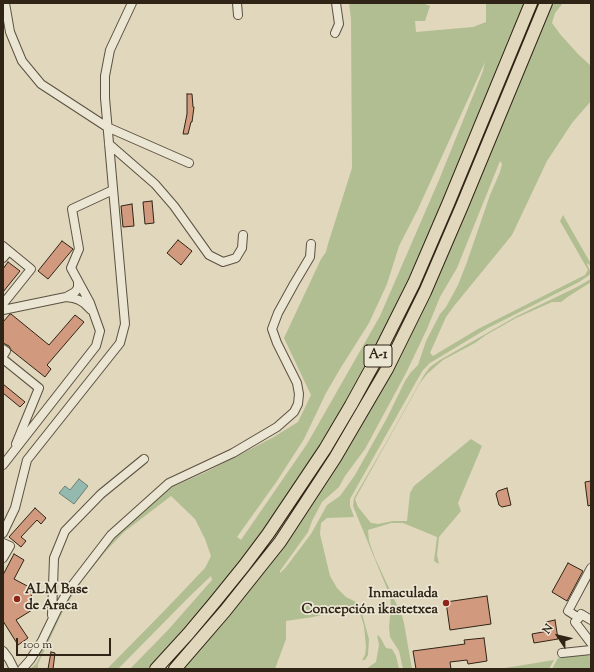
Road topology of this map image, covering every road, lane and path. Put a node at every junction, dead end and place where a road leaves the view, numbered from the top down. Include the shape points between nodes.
1 (5, 3) edge
2 (132, 3) edge
3 (236, 3) edge
4 (336, 3) edge
5 (531, 3) edge
6 (546, 3) edge
7 (238, 14) dead end
8 (335, 33) dead end
9 (107, 127) junction
10 (109, 144) junction
11 (189, 163) dead end
12 (114, 190) junction
13 (243, 235) dead end
14 (311, 244) dead end
15 (6, 248) edge
16 (3, 258) edge
17 (80, 285) junction
18 (69, 298) junction
19 (3, 304) edge
20 (3, 310) edge
21 (92, 311) junction
22 (3, 349) edge
23 (3, 356) edge
24 (3, 359) edge
25 (12, 453) junction
26 (144, 458) dead end
27 (3, 465) edge
28 (3, 533) edge
29 (3, 543) edge
30 (3, 558) edge
31 (591, 568) edge
32 (591, 620) edge
33 (52, 621) junction
34 (575, 622) dead end
35 (591, 642) edge
36 (591, 650) edge
37 (3, 652) edge
38 (562, 653) dead end
39 (14, 669) edge
40 (22, 669) edge
41 (156, 669) edge
42 (175, 669) edge

1 - 9 street via 10,32 22,61 41,84
2 - 9 street via 110,50 105,76
3 - 7 street
4 - 8 street via 340,24
5 - 41 highway, A-1 via 414,283 351,405 263,541 214,603
6 - 42 highway, A-1 via 459,214 425,292 387,369 335,458 280,542
9 - 10 street
9 - 11 street
10 - 12 street
10 - 13 street via 155,184 209,254 223,262 236,258 242,248
12 - 17 street via 72,209 79,249 71,268
12 - 28 street via 125,324 120,344 27,460 15,508
14 - 33 street via 310,257 272,328 298,383 298,404 294,412 277,427 233,454 170,483 111,534 68,591
15 - 16 street
15 - 19 street via 31,269
17 - 18 street
17 - 21 street
18 - 20 street
18 - 21 street via 84,303
21 - 25 street via 100,331 96,346
22 - 23 street via 6,351
24 - 25 street via 39,388
25 - 27 street
26 - 33 street via 101,494 65,530 54,558
29 - 30 street via 10,546
31 - 32 street via 568,611 579,618 581,614
33 - 40 street via 42,641
34 - 35 street
36 - 38 street
37 - 39 street

